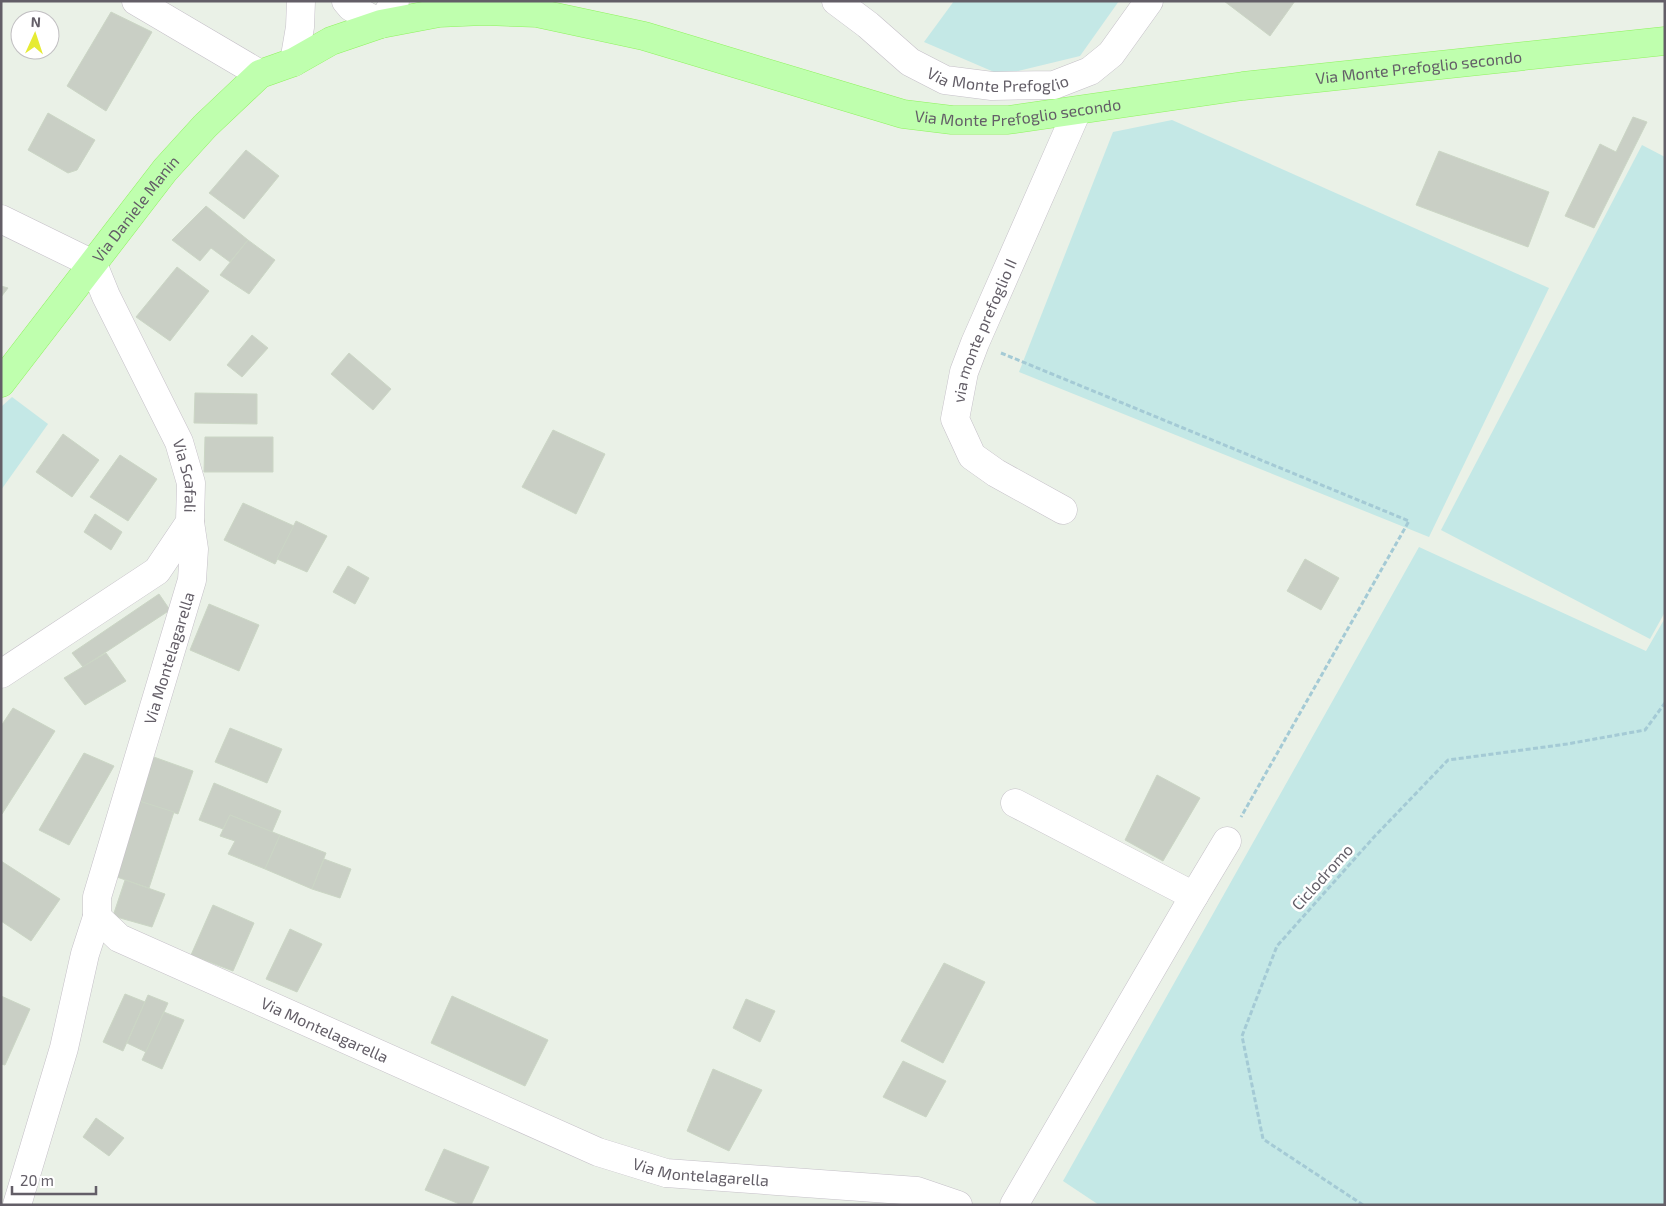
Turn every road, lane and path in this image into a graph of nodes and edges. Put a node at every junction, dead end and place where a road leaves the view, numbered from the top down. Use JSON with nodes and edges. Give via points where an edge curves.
{"nodes":[{"id":1,"x":136,"y":1,"type":"edge"},
{"id":2,"x":301,"y":1,"type":"edge"},
{"id":3,"x":346,"y":1,"type":"edge"},
{"id":4,"x":395,"y":1,"type":"edge"},
{"id":5,"x":836,"y":1,"type":"edge"},
{"id":6,"x":1149,"y":1,"type":"edge"},
{"id":7,"x":527,"y":7,"type":"edge"},
{"id":8,"x":381,"y":24,"type":"junction"},
{"id":9,"x":1665,"y":41,"type":"edge"},
{"id":10,"x":294,"y":62,"type":"junction"},
{"id":11,"x":260,"y":74,"type":"junction"},
{"id":12,"x":1077,"y":111,"type":"junction"},
{"id":13,"x":1,"y":219,"type":"edge"},
{"id":14,"x":93,"y":264,"type":"junction"},
{"id":15,"x":975,"y":343,"type":"junction"},
{"id":16,"x":1,"y":383,"type":"edge"},
{"id":17,"x":1063,"y":510,"type":"dead end"},
{"id":18,"x":190,"y":522,"type":"junction"},
{"id":19,"x":1,"y":674,"type":"edge"},
{"id":20,"x":1665,"y":703,"type":"edge"},
{"id":21,"x":1015,"y":803,"type":"dead end"},
{"id":22,"x":1227,"y":841,"type":"joint"},
{"id":23,"x":1194,"y":896,"type":"junction"},
{"id":24,"x":97,"y":917,"type":"junction"},
{"id":25,"x":17,"y":1205,"type":"edge"},
{"id":26,"x":958,"y":1205,"type":"edge"},
{"id":27,"x":1014,"y":1205,"type":"edge"},
{"id":28,"x":1363,"y":1205,"type":"edge"}],
"edges":[{"from":1,"to":11,"type":"street"},
{"from":2,"to":10,"type":"street"},
{"from":3,"to":8,"type":"street"},
{"from":4,"to":8,"type":"street"},
{"from":5,"to":6,"type":"street","name":"Via Monte Prefoglio","via":[[910,62],[945,80],[992,86],[1054,85],[1090,71],[1110,54]]},
{"from":7,"to":8,"type":"main road","name":"Via Monte Prefoglio secondo","via":[[439,13]]},
{"from":7,"to":12,"type":"main road","name":"Via Monte Prefoglio secondo","via":[[644,36],[903,114],[952,120],[1008,120]]},
{"from":8,"to":10,"type":"main road","name":"Via Daniele Manin","via":[[331,41]]},
{"from":9,"to":12,"type":"main road","name":"Via Monte Prefoglio secondo","via":[[1243,86]]},
{"from":10,"to":11,"type":"main road","name":"Via Daniele Manin"},
{"from":11,"to":14,"type":"main road","name":"Via Daniele Manin","via":[[205,126],[166,170]]},
{"from":12,"to":15,"type":"street","name":"via monte prefoglio II"},
{"from":13,"to":14,"type":"street"},
{"from":14,"to":16,"type":"main road","name":"Via Daniele Manin"},
{"from":14,"to":18,"type":"street","name":"Via Scafali","via":[[179,442],[191,483]]},
{"from":15,"to":17,"type":"street","name":"via monte prefoglio II","via":[[964,372],[955,419],[972,456]]},
{"from":15,"to":22,"type":"path","via":[[1409,521]]},
{"from":18,"to":19,"type":"street","name":"Via Scafali","via":[[157,571]]},
{"from":18,"to":24,"type":"street","name":"Via Montelagarella","via":[[194,549],[192,580],[97,897]]},
{"from":20,"to":28,"type":"path","name":"Ciclodromo","via":[[1645,730],[1448,760],[1276,946],[1242,1036],[1263,1139]]},
{"from":21,"to":23,"type":"street"},
{"from":22,"to":23,"type":"street"},
{"from":23,"to":27,"type":"street"},
{"from":24,"to":25,"type":"street","via":[[85,954],[64,1048]]},
{"from":24,"to":26,"type":"street","name":"Via Montelagarella","via":[[119,938],[598,1152],[666,1173],[917,1191]]}]}
